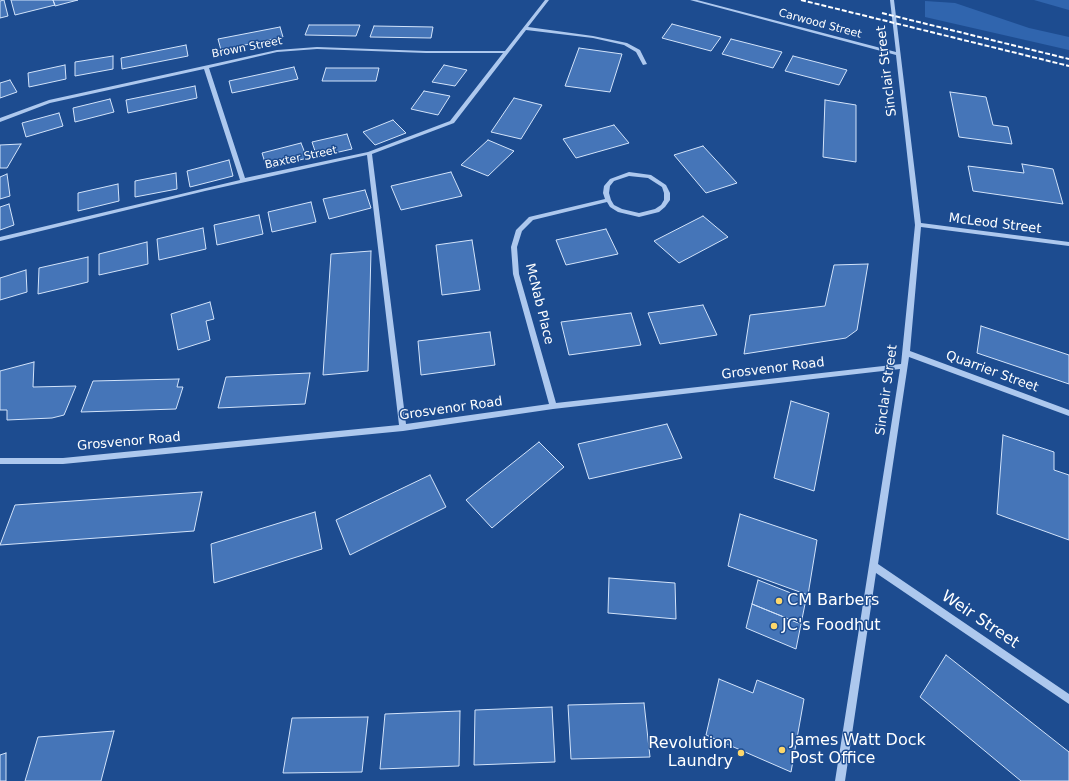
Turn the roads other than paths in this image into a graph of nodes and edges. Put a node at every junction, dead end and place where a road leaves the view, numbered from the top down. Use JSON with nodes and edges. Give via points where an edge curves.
{"nodes":[{"id":1,"x":547,"y":0,"type":"edge"},
{"id":2,"x":692,"y":0,"type":"edge"},
{"id":3,"x":892,"y":0,"type":"edge"},
{"id":4,"x":525,"y":28,"type":"junction"},
{"id":5,"x":506,"y":52,"type":"junction"},
{"id":6,"x":898,"y":54,"type":"junction"},
{"id":7,"x":645,"y":64,"type":"dead end"},
{"id":8,"x":206,"y":67,"type":"junction"},
{"id":9,"x":0,"y":120,"type":"edge"},
{"id":10,"x":369,"y":153,"type":"junction"},
{"id":11,"x":244,"y":181,"type":"junction"},
{"id":12,"x":608,"y":200,"type":"junction"},
{"id":13,"x":918,"y":225,"type":"junction"},
{"id":14,"x":0,"y":238,"type":"edge"},
{"id":15,"x":1069,"y":244,"type":"edge"},
{"id":16,"x":906,"y":353,"type":"junction"},
{"id":17,"x":904,"y":366,"type":"junction"},
{"id":18,"x":553,"y":406,"type":"junction"},
{"id":19,"x":1069,"y":413,"type":"edge"},
{"id":20,"x":403,"y":428,"type":"junction"},
{"id":21,"x":0,"y":461,"type":"edge"},
{"id":22,"x":873,"y":566,"type":"junction"},
{"id":23,"x":1069,"y":698,"type":"edge"},
{"id":24,"x":840,"y":781,"type":"edge"}],
"edges":[{"from":1,"to":4,"type":"street","name":"Baxter Street"},
{"from":2,"to":6,"type":"street","name":"Carwood Street"},
{"from":3,"to":6,"type":"street","name":"Sinclair Street"},
{"from":4,"to":5,"type":"street","name":"Baxter Street"},
{"from":4,"to":7,"type":"street","via":[[625,44],[638,51]]},
{"from":5,"to":8,"type":"street","name":"Brown Street","via":[[317,48],[277,51]]},
{"from":5,"to":10,"type":"street","name":"Baxter Street","via":[[452,122]]},
{"from":6,"to":13,"type":"street","name":"Sinclair Street"},
{"from":8,"to":9,"type":"street","name":"Brown Street","via":[[49,102]]},
{"from":8,"to":11,"type":"street"},
{"from":10,"to":11,"type":"street","name":"Baxter Street"},
{"from":10,"to":20,"type":"street"},
{"from":11,"to":14,"type":"street","name":"Baxter Street"},
{"from":12,"to":12,"type":"street","via":[[620,211],[639,215],[657,211],[667,200],[667,193],[664,186],[649,176],[629,174],[612,180],[607,186]]},
{"from":12,"to":18,"type":"street","name":"McNab Place","via":[[532,218],[519,230],[514,247],[516,274]]},
{"from":13,"to":15,"type":"street","name":"McLeod Street"},
{"from":13,"to":16,"type":"street","name":"Sinclair Street"},
{"from":16,"to":17,"type":"street","name":"Sinclair Street"},
{"from":16,"to":19,"type":"street","name":"Quarrier Street"},
{"from":17,"to":18,"type":"street","name":"Grosvenor Road"},
{"from":17,"to":22,"type":"street","name":"Sinclair Street"},
{"from":18,"to":20,"type":"street","name":"Grosvenor Road"},
{"from":20,"to":21,"type":"street","name":"Grosvenor Road","via":[[63,461]]},
{"from":22,"to":23,"type":"street","name":"Weir Street"},
{"from":22,"to":24,"type":"street","name":"Sinclair Street"}]}
